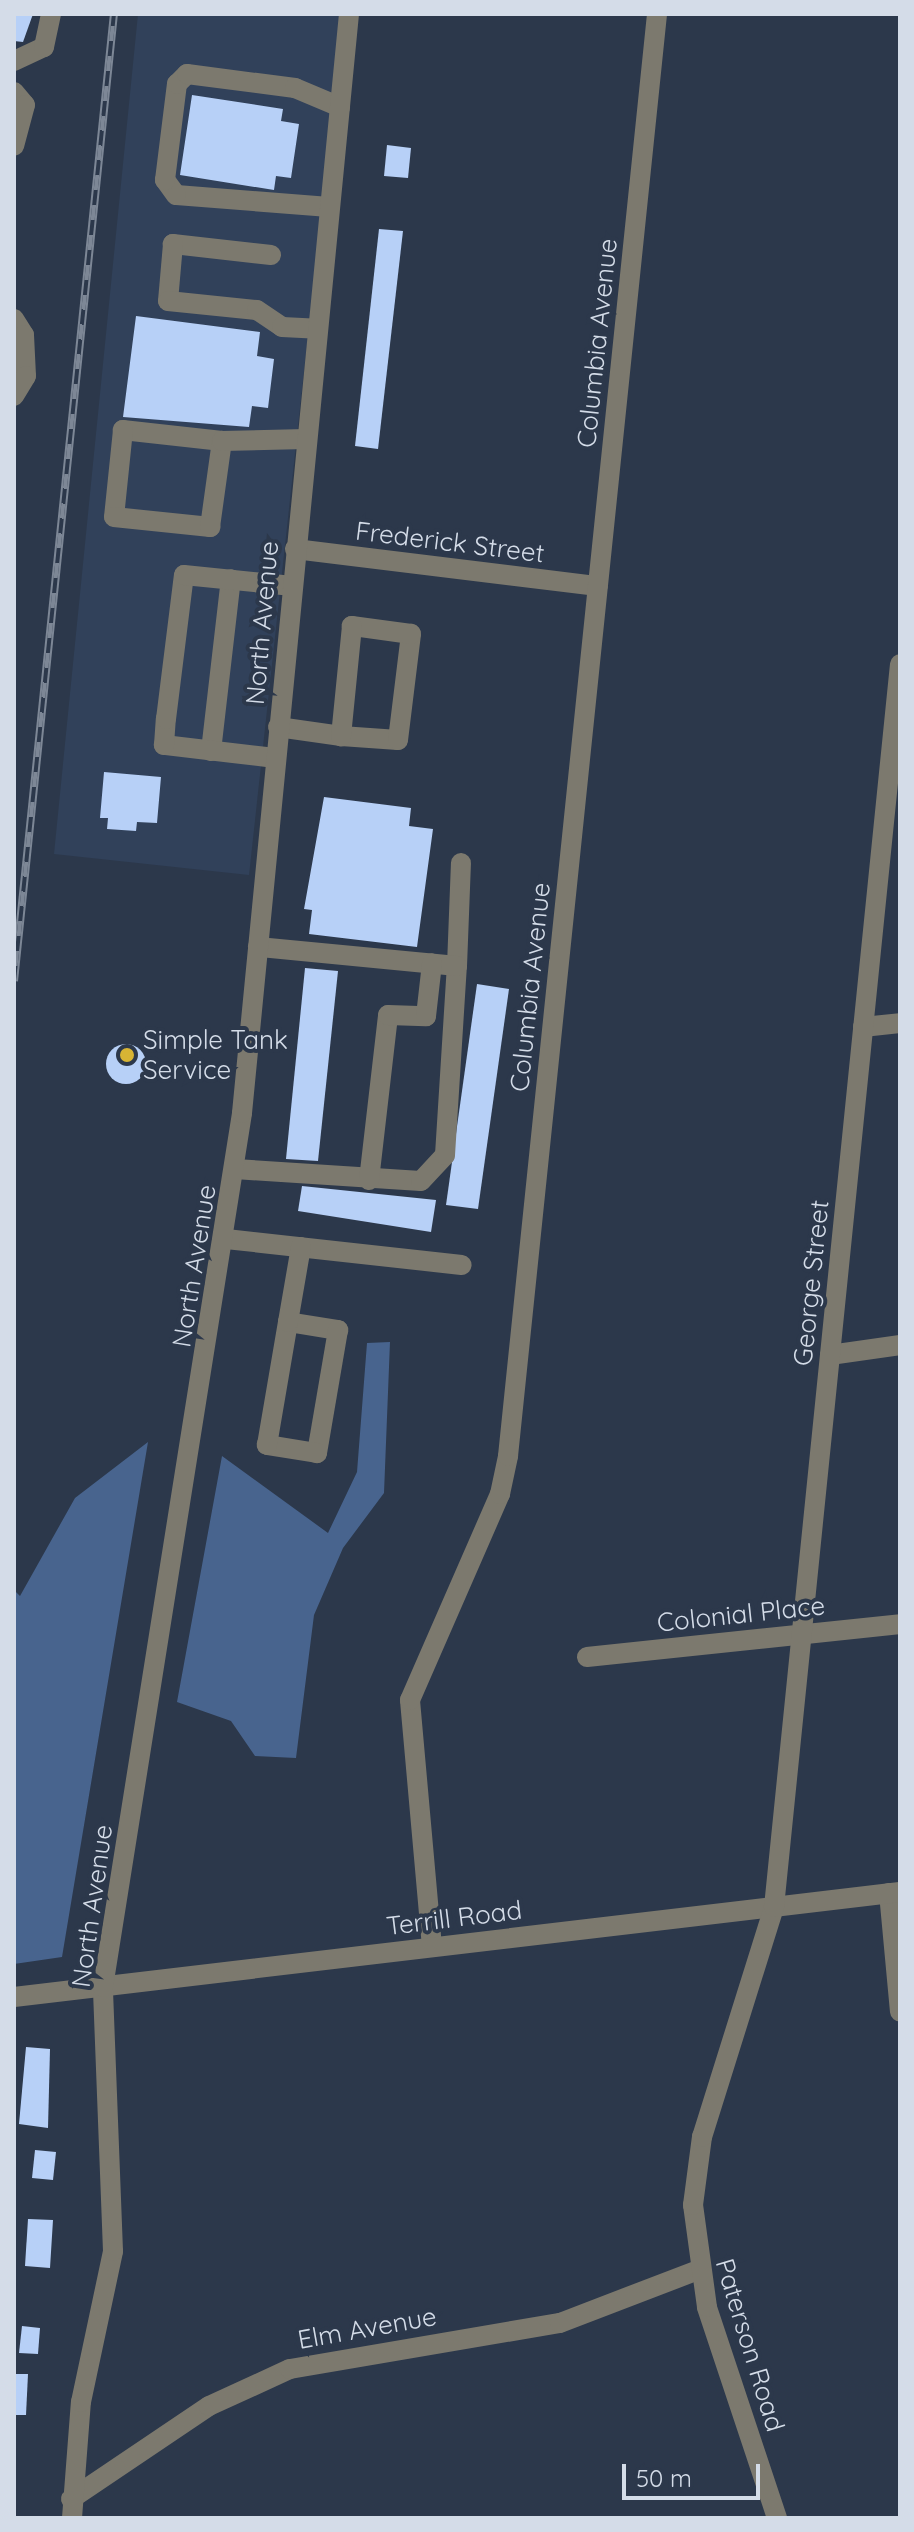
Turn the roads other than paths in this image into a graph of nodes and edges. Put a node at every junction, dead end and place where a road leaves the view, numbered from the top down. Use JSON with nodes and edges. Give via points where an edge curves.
{"nodes":[{"id":1,"x":51,"y":14,"type":"edge"},
{"id":2,"x":349,"y":14,"type":"edge"},
{"id":3,"x":657,"y":14,"type":"edge"},
{"id":4,"x":14,"y":61,"type":"edge"},
{"id":5,"x":14,"y":92,"type":"edge"},
{"id":6,"x":340,"y":107,"type":"junction"},
{"id":7,"x":14,"y":146,"type":"edge"},
{"id":8,"x":329,"y":207,"type":"junction"},
{"id":9,"x":271,"y":255,"type":"dead end"},
{"id":10,"x":14,"y":319,"type":"edge"},
{"id":11,"x":317,"y":329,"type":"junction"},
{"id":12,"x":14,"y":396,"type":"edge"},
{"id":13,"x":306,"y":439,"type":"junction"},
{"id":14,"x":222,"y":441,"type":"junction"},
{"id":15,"x":295,"y":549,"type":"junction"},
{"id":16,"x":231,"y":579,"type":"junction"},
{"id":17,"x":292,"y":586,"type":"junction"},
{"id":18,"x":598,"y":586,"type":"junction"},
{"id":19,"x":900,"y":664,"type":"edge"},
{"id":20,"x":278,"y":727,"type":"junction"},
{"id":21,"x":341,"y":736,"type":"junction"},
{"id":22,"x":896,"y":749,"type":"edge"},
{"id":23,"x":211,"y":751,"type":"junction"},
{"id":24,"x":275,"y":758,"type":"junction"},
{"id":25,"x":461,"y":863,"type":"dead end"},
{"id":26,"x":258,"y":947,"type":"junction"},
{"id":27,"x":432,"y":963,"type":"junction"},
{"id":28,"x":457,"y":966,"type":"junction"},
{"id":29,"x":900,"y":1023,"type":"edge"},
{"id":30,"x":863,"y":1027,"type":"junction"},
{"id":31,"x":235,"y":1169,"type":"junction"},
{"id":32,"x":369,"y":1180,"type":"junction"},
{"id":33,"x":226,"y":1239,"type":"junction"},
{"id":34,"x":301,"y":1247,"type":"junction"},
{"id":35,"x":462,"y":1265,"type":"dead end"},
{"id":36,"x":288,"y":1322,"type":"junction"},
{"id":37,"x":900,"y":1345,"type":"edge"},
{"id":38,"x":830,"y":1355,"type":"junction"},
{"id":39,"x":900,"y":1624,"type":"edge"},
{"id":40,"x":802,"y":1633,"type":"junction"},
{"id":41,"x":587,"y":1657,"type":"dead end"},
{"id":42,"x":895,"y":1893,"type":"edge"},
{"id":43,"x":774,"y":1907,"type":"junction"},
{"id":44,"x":432,"y":1947,"type":"junction"},
{"id":45,"x":103,"y":1987,"type":"junction"},
{"id":46,"x":14,"y":1997,"type":"edge"},
{"id":47,"x":900,"y":2011,"type":"edge"},
{"id":48,"x":698,"y":2270,"type":"junction"},
{"id":49,"x":71,"y":2508,"type":"edge"},
{"id":50,"x":777,"y":2518,"type":"edge"}],
"edges":[{"from":1,"to":4,"type":"street","via":[[44,47]]},
{"from":2,"to":6,"type":"street","name":"North Avenue"},
{"from":3,"to":18,"type":"street","name":"Columbia Avenue"},
{"from":5,"to":7,"type":"street","via":[[25,105]]},
{"from":6,"to":8,"type":"street","name":"North Avenue"},
{"from":6,"to":8,"type":"street","via":[[295,88],[187,74],[177,84],[165,180],[176,195]]},
{"from":8,"to":11,"type":"street","name":"North Avenue"},
{"from":9,"to":11,"type":"street","via":[[173,244],[168,301],[257,310],[282,327]]},
{"from":10,"to":12,"type":"street","via":[[24,335],[26,376]]},
{"from":11,"to":13,"type":"street","name":"North Avenue"},
{"from":13,"to":14,"type":"street"},
{"from":13,"to":15,"type":"street","name":"North Avenue"},
{"from":14,"to":14,"type":"street","via":[[210,527],[114,517],[123,430]]},
{"from":15,"to":17,"type":"street","name":"North Avenue"},
{"from":15,"to":18,"type":"street","name":"Frederick Street"},
{"from":16,"to":17,"type":"street"},
{"from":16,"to":23,"type":"street"},
{"from":16,"to":23,"type":"street","via":[[184,575],[166,719],[164,745]]},
{"from":17,"to":20,"type":"street","name":"North Avenue"},
{"from":18,"to":44,"type":"street","name":"Columbia Avenue","via":[[508,1456],[500,1494],[410,1700]]},
{"from":19,"to":22,"type":"street","name":"George Street"},
{"from":20,"to":21,"type":"street"},
{"from":20,"to":24,"type":"street","name":"North Avenue"},
{"from":21,"to":21,"type":"street","via":[[398,740],[411,634],[352,626]]},
{"from":22,"to":30,"type":"street","name":"George Street"},
{"from":23,"to":24,"type":"street"},
{"from":24,"to":26,"type":"street","name":"North Avenue"},
{"from":25,"to":28,"type":"street"},
{"from":26,"to":27,"type":"street"},
{"from":26,"to":31,"type":"street","name":"North Avenue"},
{"from":27,"to":28,"type":"street"},
{"from":27,"to":32,"type":"street","via":[[426,1016],[388,1015]]},
{"from":28,"to":32,"type":"street","via":[[445,1155],[421,1181]]},
{"from":29,"to":30,"type":"street"},
{"from":30,"to":38,"type":"street","name":"George Street"},
{"from":31,"to":32,"type":"street"},
{"from":31,"to":33,"type":"street","name":"North Avenue"},
{"from":33,"to":34,"type":"street"},
{"from":33,"to":45,"type":"street","name":"North Avenue"},
{"from":34,"to":35,"type":"street"},
{"from":34,"to":36,"type":"street"},
{"from":36,"to":36,"type":"street","via":[[267,1445],[317,1453],[338,1330]]},
{"from":37,"to":38,"type":"street"},
{"from":38,"to":40,"type":"street","name":"George Street"},
{"from":39,"to":40,"type":"street","name":"Colonial Place"},
{"from":40,"to":41,"type":"street","name":"Colonial Place"},
{"from":40,"to":43,"type":"street","name":"George Street"},
{"from":42,"to":43,"type":"street","name":"Terrill Road"},
{"from":42,"to":47,"type":"street"},
{"from":43,"to":44,"type":"street","name":"Terrill Road"},
{"from":43,"to":48,"type":"street","name":"Paterson Road","via":[[702,2137],[693,2205]]},
{"from":44,"to":45,"type":"street","name":"Terrill Road"},
{"from":45,"to":46,"type":"street","name":"Terrill Road"},
{"from":45,"to":49,"type":"street","name":"North Avenue","via":[[113,2251],[81,2402]]},
{"from":48,"to":49,"type":"street","name":"Elm Avenue","via":[[532,2329],[290,2369],[209,2406]]},
{"from":48,"to":50,"type":"street","name":"Paterson Road"}]}
